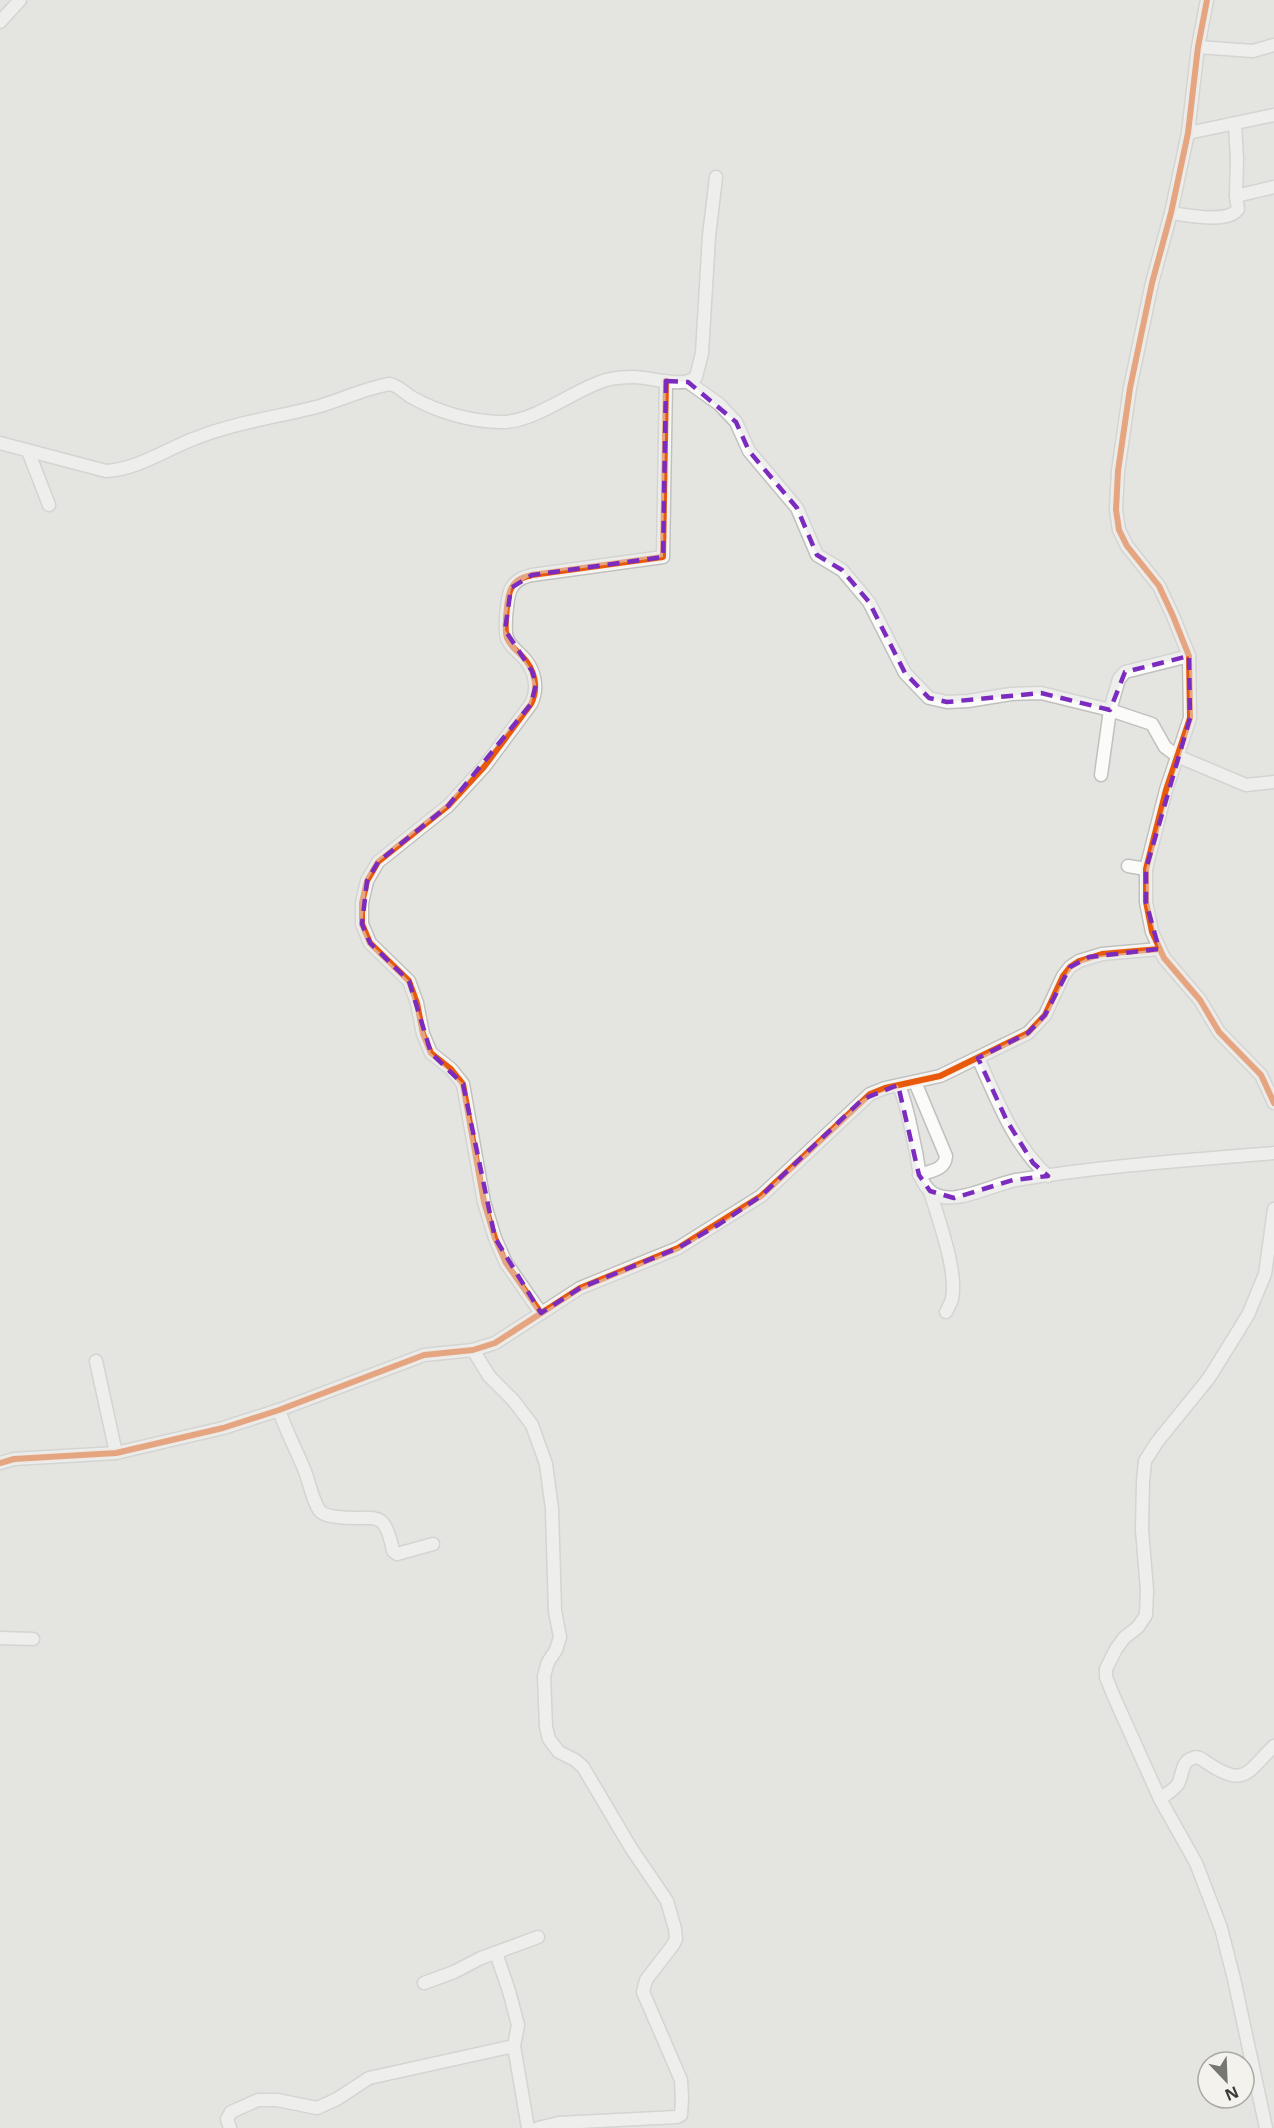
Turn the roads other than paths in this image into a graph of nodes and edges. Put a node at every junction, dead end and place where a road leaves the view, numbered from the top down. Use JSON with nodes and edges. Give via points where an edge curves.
{"nodes":[{"id":1,"x":20,"y":0,"type":"edge"},
{"id":2,"x":1207,"y":0,"type":"edge"},
{"id":3,"x":0,"y":22,"type":"edge"},
{"id":4,"x":1274,"y":45,"type":"edge"},
{"id":5,"x":1198,"y":47,"type":"junction"},
{"id":6,"x":1274,"y":115,"type":"edge"},
{"id":7,"x":1235,"y":124,"type":"junction"},
{"id":8,"x":1188,"y":133,"type":"junction"},
{"id":9,"x":716,"y":177,"type":"dead end"},
{"id":10,"x":1274,"y":187,"type":"edge"},
{"id":11,"x":1236,"y":196,"type":"junction"},
{"id":12,"x":1171,"y":213,"type":"junction"},
{"id":13,"x":666,"y":381,"type":"junction"},
{"id":14,"x":688,"y":382,"type":"junction"},
{"id":15,"x":0,"y":443,"type":"edge"},
{"id":16,"x":28,"y":451,"type":"junction"},
{"id":17,"x":49,"y":505,"type":"dead end"},
{"id":18,"x":1189,"y":656,"type":"junction"},
{"id":19,"x":1110,"y":710,"type":"junction"},
{"id":20,"x":1178,"y":756,"type":"junction"},
{"id":21,"x":1101,"y":775,"type":"dead end"},
{"id":22,"x":1274,"y":782,"type":"edge"},
{"id":23,"x":1128,"y":866,"type":"dead end"},
{"id":24,"x":1146,"y":869,"type":"junction"},
{"id":25,"x":1158,"y":949,"type":"junction"},
{"id":26,"x":978,"y":1058,"type":"junction"},
{"id":27,"x":915,"y":1082,"type":"junction"},
{"id":28,"x":1271,"y":1084,"type":"edge"},
{"id":29,"x":899,"y":1086,"type":"junction"},
{"id":30,"x":1274,"y":1102,"type":"edge"},
{"id":31,"x":1274,"y":1153,"type":"edge"},
{"id":32,"x":919,"y":1175,"type":"junction"},
{"id":33,"x":1048,"y":1176,"type":"junction"},
{"id":34,"x":930,"y":1191,"type":"junction"},
{"id":35,"x":1274,"y":1209,"type":"edge"},
{"id":36,"x":946,"y":1312,"type":"dead end"},
{"id":37,"x":541,"y":1313,"type":"junction"},
{"id":38,"x":473,"y":1350,"type":"junction"},
{"id":39,"x":96,"y":1361,"type":"dead end"},
{"id":40,"x":279,"y":1410,"type":"junction"},
{"id":41,"x":116,"y":1454,"type":"junction"},
{"id":42,"x":0,"y":1463,"type":"edge"},
{"id":43,"x":433,"y":1544,"type":"dead end"},
{"id":44,"x":0,"y":1638,"type":"edge"},
{"id":45,"x":33,"y":1639,"type":"dead end"},
{"id":46,"x":1274,"y":1746,"type":"edge"},
{"id":47,"x":1160,"y":1798,"type":"junction"},
{"id":48,"x":538,"y":1937,"type":"dead end"},
{"id":49,"x":496,"y":1953,"type":"junction"},
{"id":50,"x":424,"y":1983,"type":"dead end"},
{"id":51,"x":514,"y":2046,"type":"junction"},
{"id":52,"x":230,"y":2128,"type":"edge"},
{"id":53,"x":528,"y":2128,"type":"edge"},
{"id":54,"x":538,"y":2128,"type":"edge"},
{"id":55,"x":1266,"y":2128,"type":"edge"}],
"edges":[{"from":1,"to":3,"type":"street"},
{"from":2,"to":5,"type":"street"},
{"from":4,"to":5,"type":"street","via":[[1253,51]]},
{"from":5,"to":8,"type":"street"},
{"from":6,"to":7,"type":"street"},
{"from":7,"to":8,"type":"street"},
{"from":7,"to":11,"type":"street"},
{"from":8,"to":12,"type":"street"},
{"from":9,"to":14,"type":"street","via":[[702,353],[696,378]]},
{"from":10,"to":11,"type":"street"},
{"from":11,"to":12,"type":"street","via":[[1238,209],[1225,217]]},
{"from":12,"to":18,"type":"street","via":[[1130,388],[1116,510],[1119,530],[1159,585]]},
{"from":13,"to":14,"type":"street"},
{"from":13,"to":16,"type":"street","via":[[633,377],[608,380],[517,420],[501,422],[437,409],[390,384],[320,406],[230,426],[117,470],[106,471]]},
{"from":13,"to":37,"type":"street","via":[[663,557],[532,575],[511,588],[507,640],[532,671],[535,696],[483,767],[448,806],[378,862],[367,881],[362,903],[362,924],[370,943],[409,981],[430,1053],[451,1068],[463,1084],[484,1202],[495,1238],[506,1263]]},
{"from":14,"to":19,"type":"street","via":[[736,422],[749,451],[797,508],[817,555],[842,570],[869,602],[904,673],[929,698],[947,702],[1041,693]]},
{"from":15,"to":16,"type":"street"},
{"from":16,"to":17,"type":"street"},
{"from":18,"to":19,"type":"street","via":[[1125,672],[1119,679]]},
{"from":18,"to":20,"type":"street","via":[[1190,718]]},
{"from":19,"to":20,"type":"street","via":[[1152,724],[1165,747]]},
{"from":19,"to":21,"type":"street"},
{"from":20,"to":22,"type":"street","via":[[1246,785]]},
{"from":20,"to":24,"type":"street"},
{"from":23,"to":24,"type":"street"},
{"from":24,"to":25,"type":"street","via":[[1146,902]]},
{"from":25,"to":26,"type":"street","via":[[1089,957],[1070,967],[1050,1007],[1028,1033]]},
{"from":25,"to":28,"type":"street","via":[[1200,1000],[1219,1032]]},
{"from":26,"to":27,"type":"street","via":[[940,1076]]},
{"from":26,"to":33,"type":"street","via":[[1007,1121],[1033,1163]]},
{"from":27,"to":29,"type":"street"},
{"from":27,"to":32,"type":"street","via":[[946,1156],[941,1168]]},
{"from":28,"to":30,"type":"street"},
{"from":29,"to":32,"type":"street","via":[[905,1099]]},
{"from":29,"to":37,"type":"street","via":[[878,1090],[863,1099],[761,1197],[718,1225],[670,1252],[580,1288]]},
{"from":31,"to":33,"type":"street"},
{"from":32,"to":34,"type":"street"},
{"from":33,"to":34,"type":"street","via":[[1013,1180],[954,1198]]},
{"from":34,"to":36,"type":"street","via":[[953,1282],[952,1300]]},
{"from":35,"to":47,"type":"street","via":[[1265,1274],[1248,1315],[1209,1377],[1145,1461],[1142,1530],[1148,1590],[1146,1615],[1116,1649],[1106,1677]]},
{"from":37,"to":38,"type":"street","via":[[495,1343]]},
{"from":38,"to":40,"type":"street","via":[[424,1355]]},
{"from":38,"to":54,"type":"street","via":[[489,1376],[532,1425],[546,1464],[560,1637],[544,1676],[549,1739],[559,1752],[584,1767],[667,1901],[676,1939],[646,1980],[644,1992],[681,2080],[681,2115],[559,2123]]},
{"from":39,"to":41,"type":"street"},
{"from":40,"to":41,"type":"street"},
{"from":40,"to":43,"type":"street","via":[[318,1509],[325,1515],[377,1518],[389,1530],[397,1554]]},
{"from":41,"to":42,"type":"street"},
{"from":44,"to":45,"type":"street"},
{"from":46,"to":47,"type":"street","via":[[1257,1766],[1235,1776],[1193,1758],[1187,1761],[1177,1785]]},
{"from":47,"to":55,"type":"street","via":[[1196,1863],[1221,1928]]},
{"from":48,"to":49,"type":"street"},
{"from":49,"to":50,"type":"street"},
{"from":49,"to":51,"type":"street","via":[[518,2025]]},
{"from":51,"to":52,"type":"street","via":[[369,2078],[317,2108],[258,2100],[231,2112],[227,2119]]},
{"from":51,"to":53,"type":"street"}]}
